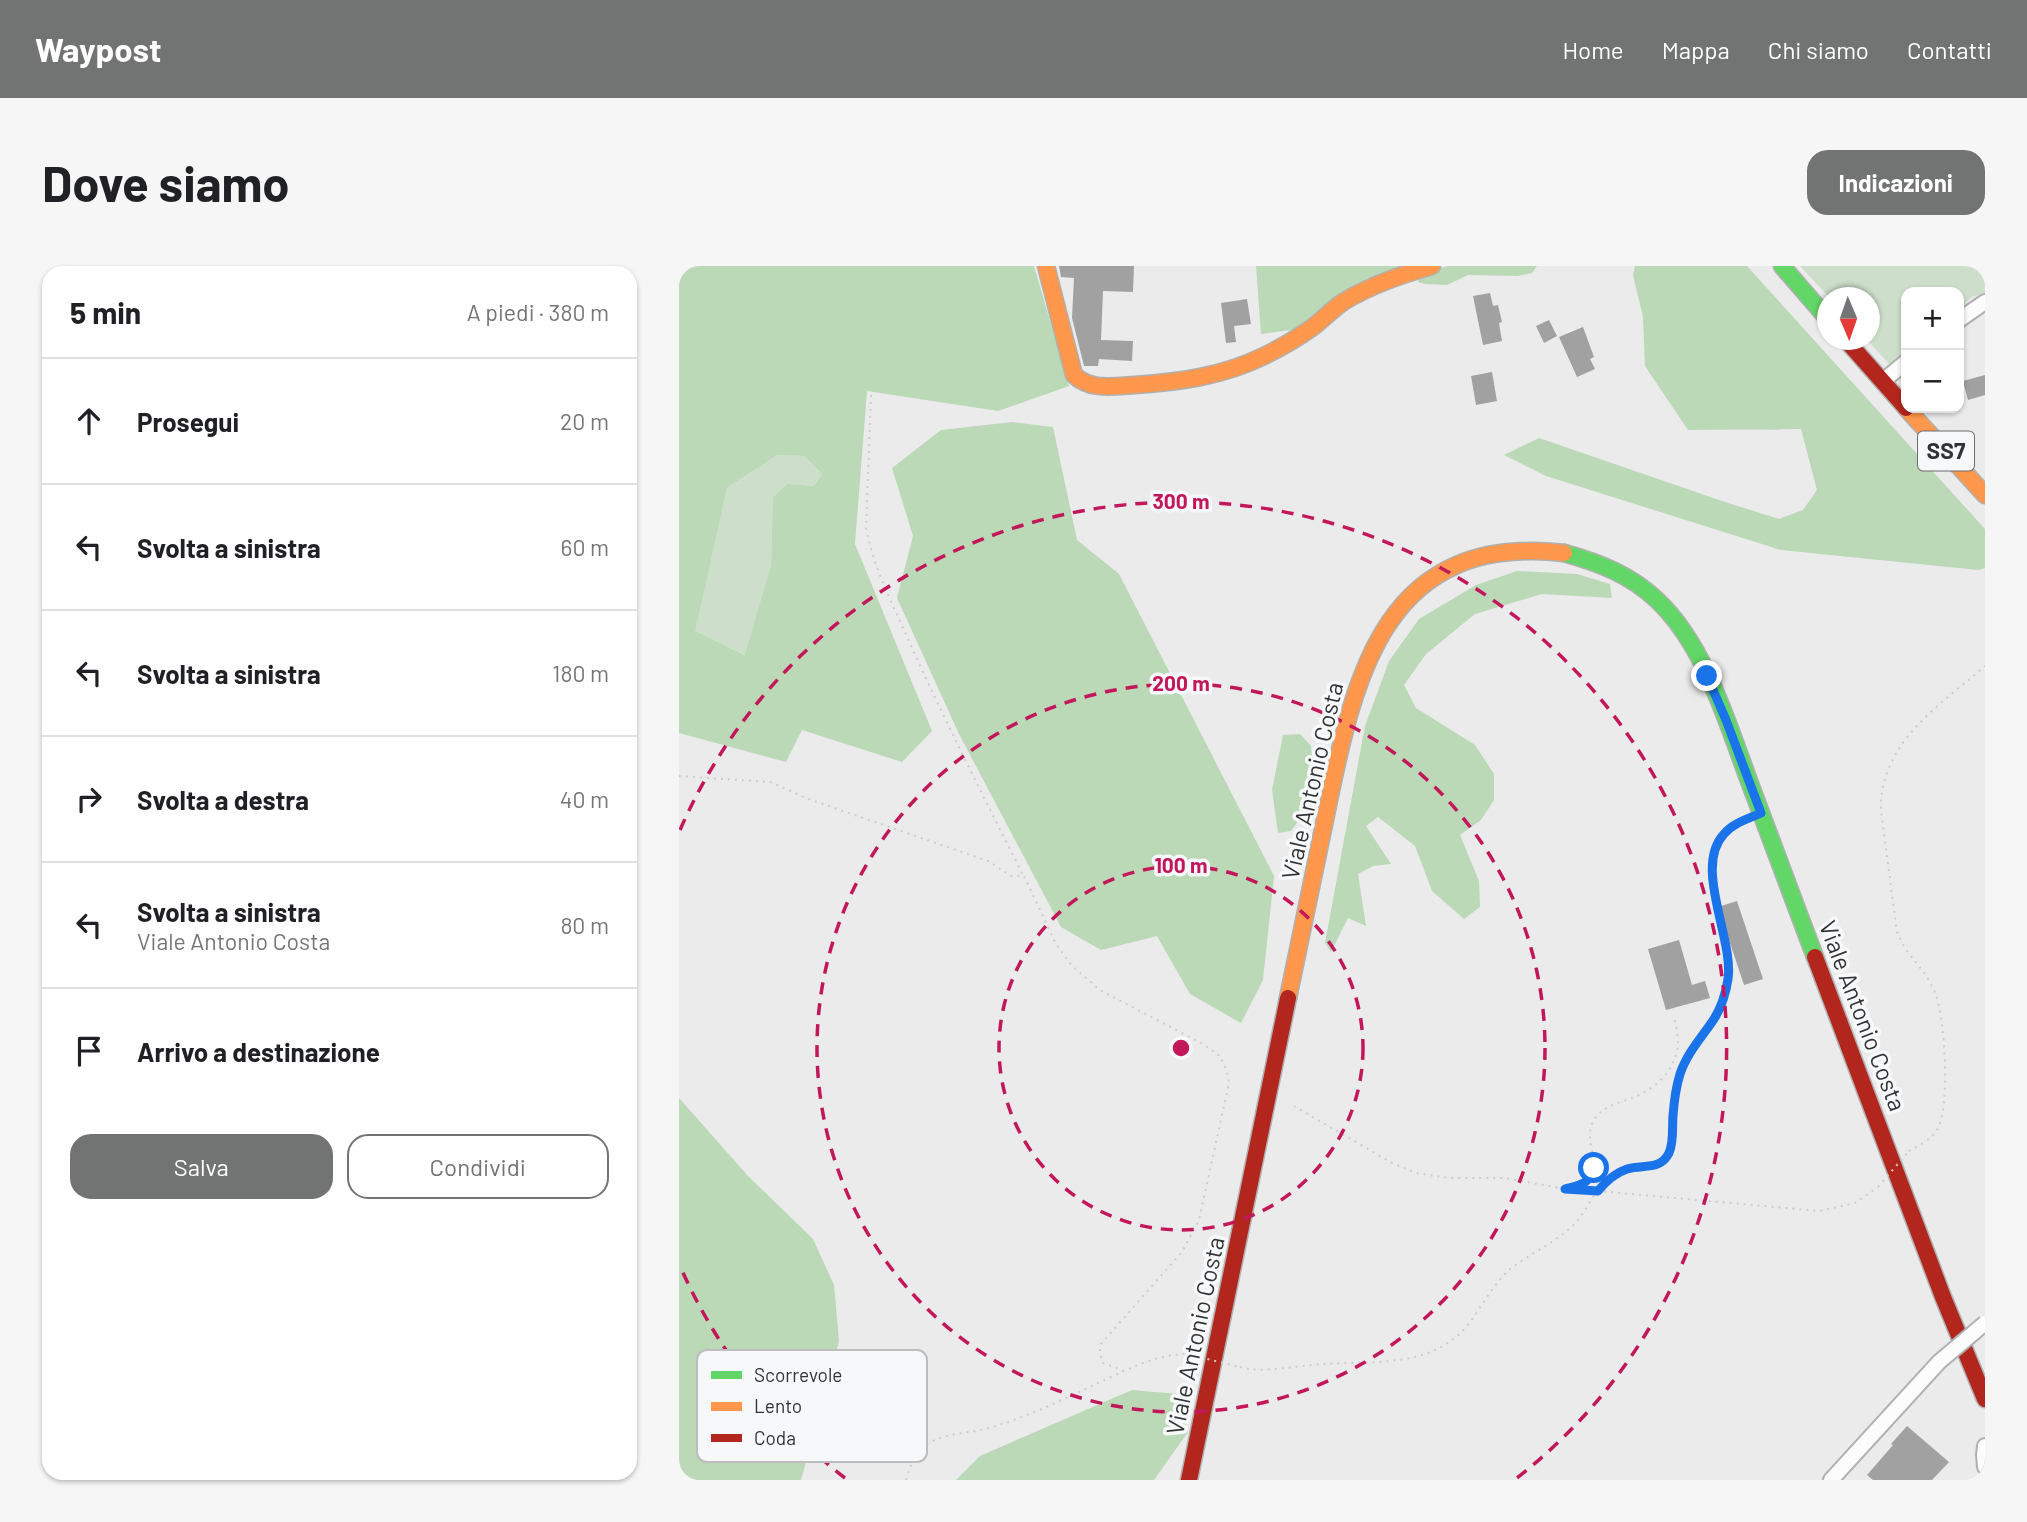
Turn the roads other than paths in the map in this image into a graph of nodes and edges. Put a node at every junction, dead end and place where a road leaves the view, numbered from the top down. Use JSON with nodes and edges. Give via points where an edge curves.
{"nodes":[{"id":1,"x":1047,"y":266,"type":"edge"},
{"id":2,"x":1432,"y":266,"type":"edge"},
{"id":3,"x":1782,"y":266,"type":"edge"},
{"id":4,"x":1985,"y":302,"type":"edge"},
{"id":5,"x":1817,"y":306,"type":"edge"},
{"id":6,"x":1964,"y":317,"type":"edge"},
{"id":7,"x":1855,"y":350,"type":"edge"},
{"id":8,"x":1901,"y":366,"type":"edge"},
{"id":9,"x":1883,"y":382,"type":"junction"},
{"id":10,"x":1901,"y":402,"type":"edge"},
{"id":11,"x":1911,"y":413,"type":"edge"},
{"id":12,"x":1985,"y":495,"type":"edge"},
{"id":13,"x":1985,"y":1322,"type":"edge"},
{"id":14,"x":1984,"y":1396,"type":"edge"},
{"id":15,"x":1985,"y":1446,"type":"edge"},
{"id":16,"x":1985,"y":1467,"type":"edge"},
{"id":17,"x":1189,"y":1480,"type":"edge"},
{"id":18,"x":1831,"y":1480,"type":"edge"}],
"edges":[{"from":1,"to":2,"type":"main road","via":[[1074,375],[1083,383],[1101,386],[1185,379],[1234,369],[1298,336],[1356,295]]},
{"from":3,"to":5,"type":"main road"},
{"from":4,"to":6,"type":"street"},
{"from":7,"to":9,"type":"main road","number":"SS7"},
{"from":8,"to":9,"type":"street"},
{"from":9,"to":10,"type":"main road","number":"SS7"},
{"from":11,"to":12,"type":"main road","number":"SS7"},
{"from":13,"to":18,"type":"street","bridge":true,"via":[[1939,1362]]},
{"from":14,"to":17,"type":"main road","name":"Viale Antonio Costa","via":[[1717,698],[1689,643],[1660,603],[1619,571],[1596,560],[1532,551],[1495,554],[1466,561],[1425,583],[1400,607],[1367,660],[1341,741]]},
{"from":15,"to":16,"type":"street"}]}
